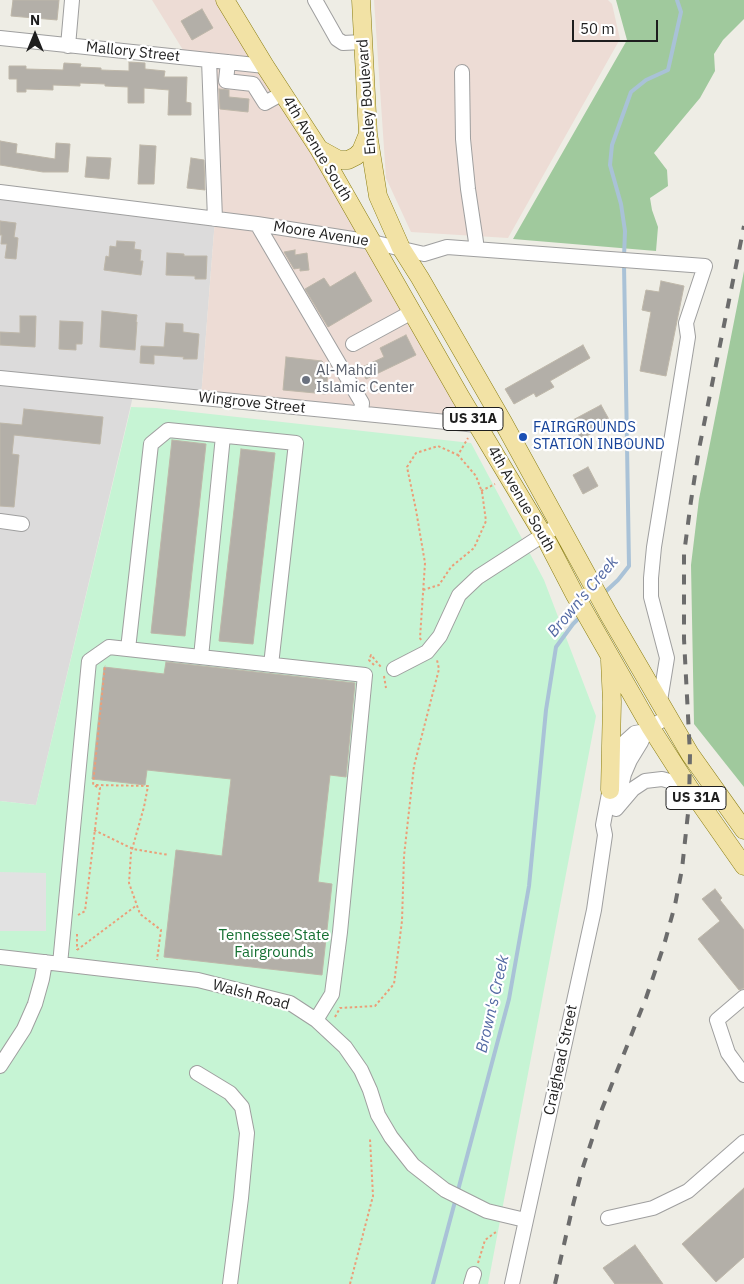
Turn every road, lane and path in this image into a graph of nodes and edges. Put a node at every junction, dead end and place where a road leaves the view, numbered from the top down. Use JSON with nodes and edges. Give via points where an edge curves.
{"nodes":[{"id":1,"x":72,"y":0,"type":"edge"},
{"id":2,"x":225,"y":0,"type":"edge"},
{"id":3,"x":315,"y":0,"type":"edge"},
{"id":4,"x":361,"y":0,"type":"edge"},
{"id":5,"x":0,"y":38,"type":"edge"},
{"id":6,"x":363,"y":42,"type":"junction"},
{"id":7,"x":68,"y":46,"type":"junction"},
{"id":8,"x":209,"y":60,"type":"junction"},
{"id":9,"x":228,"y":62,"type":"junction"},
{"id":10,"x":265,"y":66,"type":"junction"},
{"id":11,"x":462,"y":72,"type":"dead end"},
{"id":12,"x":283,"y":93,"type":"junction"},
{"id":13,"x":368,"y":134,"type":"junction"},
{"id":14,"x":319,"y":149,"type":"junction"},
{"id":15,"x":0,"y":192,"type":"edge"},
{"id":16,"x":215,"y":219,"type":"junction"},
{"id":17,"x":256,"y":224,"type":"junction"},
{"id":18,"x":372,"y":242,"type":"junction"},
{"id":19,"x":401,"y":248,"type":"junction"},
{"id":20,"x":474,"y":250,"type":"junction"},
{"id":21,"x":412,"y":312,"type":"junction"},
{"id":22,"x":353,"y":344,"type":"dead end"},
{"id":23,"x":0,"y":378,"type":"edge"},
{"id":24,"x":361,"y":413,"type":"junction"},
{"id":25,"x":503,"y":422,"type":"junction"},
{"id":26,"x":473,"y":430,"type":"junction"},
{"id":27,"x":224,"y":436,"type":"junction"},
{"id":28,"x":458,"y":455,"type":"junction"},
{"id":29,"x":498,"y":482,"type":"dead end"},
{"id":30,"x":481,"y":491,"type":"junction"},
{"id":31,"x":0,"y":521,"type":"edge"},
{"id":32,"x":22,"y":524,"type":"dead end"},
{"id":33,"x":560,"y":524,"type":"junction"},
{"id":34,"x":543,"y":535,"type":"junction"},
{"id":35,"x":423,"y":590,"type":"junction"},
{"id":36,"x":424,"y":644,"type":"dead end"},
{"id":37,"x":128,"y":649,"type":"junction"},
{"id":38,"x":610,"y":656,"type":"junction"},
{"id":39,"x":201,"y":657,"type":"junction"},
{"id":40,"x":106,"y":658,"type":"dead end"},
{"id":41,"x":437,"y":660,"type":"dead end"},
{"id":42,"x":271,"y":665,"type":"junction"},
{"id":43,"x":375,"y":666,"type":"dead end"},
{"id":44,"x":387,"y":671,"type":"junction"},
{"id":45,"x":386,"y":688,"type":"dead end"},
{"id":46,"x":664,"y":709,"type":"junction"},
{"id":47,"x":648,"y":730,"type":"junction"},
{"id":48,"x":93,"y":785,"type":"junction"},
{"id":49,"x":690,"y":789,"type":"junction"},
{"id":50,"x":610,"y":790,"type":"junction"},
{"id":51,"x":615,"y":810,"type":"junction"},
{"id":52,"x":94,"y":830,"type":"junction"},
{"id":53,"x":744,"y":830,"type":"edge"},
{"id":54,"x":605,"y":835,"type":"junction"},
{"id":55,"x":132,"y":849,"type":"junction"},
{"id":56,"x":169,"y":855,"type":"dead end"},
{"id":57,"x":744,"y":866,"type":"edge"},
{"id":58,"x":137,"y":905,"type":"junction"},
{"id":59,"x":76,"y":916,"type":"dead end"},
{"id":60,"x":76,"y":933,"type":"dead end"},
{"id":61,"x":0,"y":957,"type":"edge"},
{"id":62,"x":157,"y":960,"type":"dead end"},
{"id":63,"x":45,"y":962,"type":"junction"},
{"id":64,"x":60,"y":964,"type":"junction"},
{"id":65,"x":744,"y":997,"type":"edge"},
{"id":66,"x":334,"y":1017,"type":"dead end"},
{"id":67,"x":316,"y":1020,"type":"junction"},
{"id":68,"x":0,"y":1066,"type":"edge"},
{"id":69,"x":197,"y":1073,"type":"dead end"},
{"id":70,"x":744,"y":1075,"type":"edge"},
{"id":71,"x":370,"y":1139,"type":"dead end"},
{"id":72,"x":744,"y":1142,"type":"edge"},
{"id":73,"x":608,"y":1218,"type":"dead end"},
{"id":74,"x":525,"y":1220,"type":"junction"},
{"id":75,"x":496,"y":1232,"type":"dead end"},
{"id":76,"x":473,"y":1279,"type":"edge"},
{"id":77,"x":230,"y":1284,"type":"edge"},
{"id":78,"x":350,"y":1284,"type":"edge"},
{"id":79,"x":512,"y":1284,"type":"edge"}],
"edges":[{"from":1,"to":7,"type":"street"},
{"from":2,"to":10,"type":"main road","name":"4th Avenue South","number":"US 31A"},
{"from":3,"to":6,"type":"street","via":[[338,39],[343,43]]},
{"from":4,"to":6,"type":"main road","name":"Ensley Boulevard","number":"US 31A"},
{"from":5,"to":7,"type":"street","name":"Mallory Street"},
{"from":6,"to":13,"type":"main road","name":"Ensley Boulevard","number":"US 31A"},
{"from":7,"to":8,"type":"street","name":"Mallory Street"},
{"from":8,"to":9,"type":"street","name":"Mallory Street"},
{"from":8,"to":16,"type":"street"},
{"from":9,"to":10,"type":"street","name":"Mallory Street"},
{"from":9,"to":12,"type":"street","via":[[226,81],[253,84],[265,103]]},
{"from":10,"to":12,"type":"main road","name":"4th Avenue South","number":"US 31A"},
{"from":11,"to":20,"type":"street","via":[[468,189],[476,242]]},
{"from":12,"to":14,"type":"main road","name":"4th Avenue South","number":"US 31A"},
{"from":13,"to":14,"type":"main road","via":[[361,151],[348,160],[339,160]]},
{"from":13,"to":19,"type":"main road","name":"Ensley Boulevard","number":"US 31A","via":[[378,196]]},
{"from":14,"to":18,"type":"main road","name":"4th Avenue South","number":"US 31A"},
{"from":15,"to":16,"type":"street","name":"Moore Avenue"},
{"from":16,"to":17,"type":"street","name":"Moore Avenue"},
{"from":17,"to":18,"type":"street","name":"Moore Avenue"},
{"from":17,"to":24,"type":"street","via":[[362,403]]},
{"from":18,"to":19,"type":"street","name":"Moore Avenue"},
{"from":18,"to":21,"type":"main road","name":"4th Avenue South","number":"US 31A"},
{"from":19,"to":20,"type":"street","name":"Moore Avenue","via":[[424,254],[448,247]]},
{"from":19,"to":25,"type":"main road","name":"4th Avenue South","number":"US 31A"},
{"from":20,"to":46,"type":"street","name":"Moore Avenue","via":[[705,266],[686,323],[688,337],[650,578],[651,597],[667,658]]},
{"from":21,"to":22,"type":"street"},
{"from":21,"to":26,"type":"main road","name":"4th Avenue South","number":"US 31A"},
{"from":23,"to":24,"type":"street","name":"Wingrove Street"},
{"from":24,"to":26,"type":"street","name":"Wingrove Street"},
{"from":25,"to":26,"type":"street","name":"Wingrove Street"},
{"from":25,"to":33,"type":"main road","name":"4th Avenue South","number":"US 31A"},
{"from":26,"to":28,"type":"path"},
{"from":26,"to":34,"type":"main road","name":"4th Avenue South","number":"US 31A"},
{"from":27,"to":37,"type":"street","via":[[168,430],[151,444]]},
{"from":27,"to":39,"type":"street"},
{"from":27,"to":42,"type":"street","via":[[296,443]]},
{"from":28,"to":30,"type":"path","via":[[476,476]]},
{"from":28,"to":35,"type":"path","via":[[438,446],[416,453],[407,467],[425,563]]},
{"from":29,"to":30,"type":"path"},
{"from":30,"to":35,"type":"path","via":[[486,521],[474,548],[451,567],[439,585]]},
{"from":31,"to":32,"type":"street"},
{"from":33,"to":34,"type":"street"},
{"from":33,"to":46,"type":"main road","name":"4th Avenue South","number":"US 31A"},
{"from":34,"to":38,"type":"main road","name":"4th Avenue South","number":"US 31A"},
{"from":34,"to":44,"type":"street","via":[[478,577],[460,595],[440,636],[427,652]]},
{"from":35,"to":36,"type":"path","via":[[420,638]]},
{"from":37,"to":39,"type":"street"},
{"from":37,"to":64,"type":"street","via":[[109,647],[89,661]]},
{"from":38,"to":47,"type":"main road","name":"4th Avenue South","number":"US 31A"},
{"from":38,"to":50,"type":"main road"},
{"from":39,"to":42,"type":"street"},
{"from":40,"to":48,"type":"path"},
{"from":41,"to":66,"type":"path","via":[[439,669],[414,766],[394,984],[376,1006],[340,1008]]},
{"from":42,"to":67,"type":"street","via":[[365,675],[332,994]]},
{"from":43,"to":44,"type":"path","via":[[369,660],[371,655]]},
{"from":44,"to":45,"type":"path"},
{"from":46,"to":47,"type":"street","name":"Craighead Street"},
{"from":46,"to":53,"type":"main road","name":"4th Avenue South","number":"US 31A","via":[[690,754]]},
{"from":47,"to":49,"type":"main road","name":"4th Avenue South","number":"US 31A"},
{"from":47,"to":50,"type":"street","name":"Craighead Street","via":[[635,733],[625,742],[616,760]]},
{"from":47,"to":51,"type":"street","name":"Craighead Street","via":[[624,774]]},
{"from":48,"to":52,"type":"path","via":[[100,788]]},
{"from":48,"to":55,"type":"path","via":[[148,786]]},
{"from":49,"to":51,"type":"street","via":[[662,779],[645,781],[633,789]]},
{"from":49,"to":57,"type":"main road","name":"4th Avenue South","number":"US 31A"},
{"from":50,"to":54,"type":"street","name":"Craighead Street","via":[[603,825]]},
{"from":51,"to":54,"type":"street","name":"Craighead Street","via":[[612,827]]},
{"from":52,"to":55,"type":"path"},
{"from":52,"to":59,"type":"path","via":[[85,910]]},
{"from":54,"to":74,"type":"street","name":"Craighead Street","via":[[594,910]]},
{"from":55,"to":56,"type":"path"},
{"from":55,"to":58,"type":"path","via":[[129,883]]},
{"from":58,"to":60,"type":"path","via":[[77,950]]},
{"from":58,"to":62,"type":"path","via":[[140,914],[160,930]]},
{"from":61,"to":63,"type":"street","name":"Walsh Road"},
{"from":63,"to":64,"type":"street","name":"Walsh Road"},
{"from":63,"to":68,"type":"street","via":[[35,1004],[24,1029]]},
{"from":64,"to":67,"type":"street","name":"Walsh Road","via":[[198,980],[290,1004]]},
{"from":65,"to":70,"type":"street","via":[[717,1020],[728,1053]]},
{"from":67,"to":74,"type":"street","name":"Walsh Road","via":[[345,1047],[362,1070],[378,1115],[413,1165],[445,1190],[487,1211]]},
{"from":69,"to":77,"type":"street","via":[[230,1093],[242,1107],[247,1133]]},
{"from":71,"to":78,"type":"path","via":[[373,1196]]},
{"from":72,"to":73,"type":"street","via":[[688,1191],[653,1208]]},
{"from":74,"to":79,"type":"street","name":"Craighead Street"},
{"from":75,"to":76,"type":"path","via":[[486,1240]]}]}
